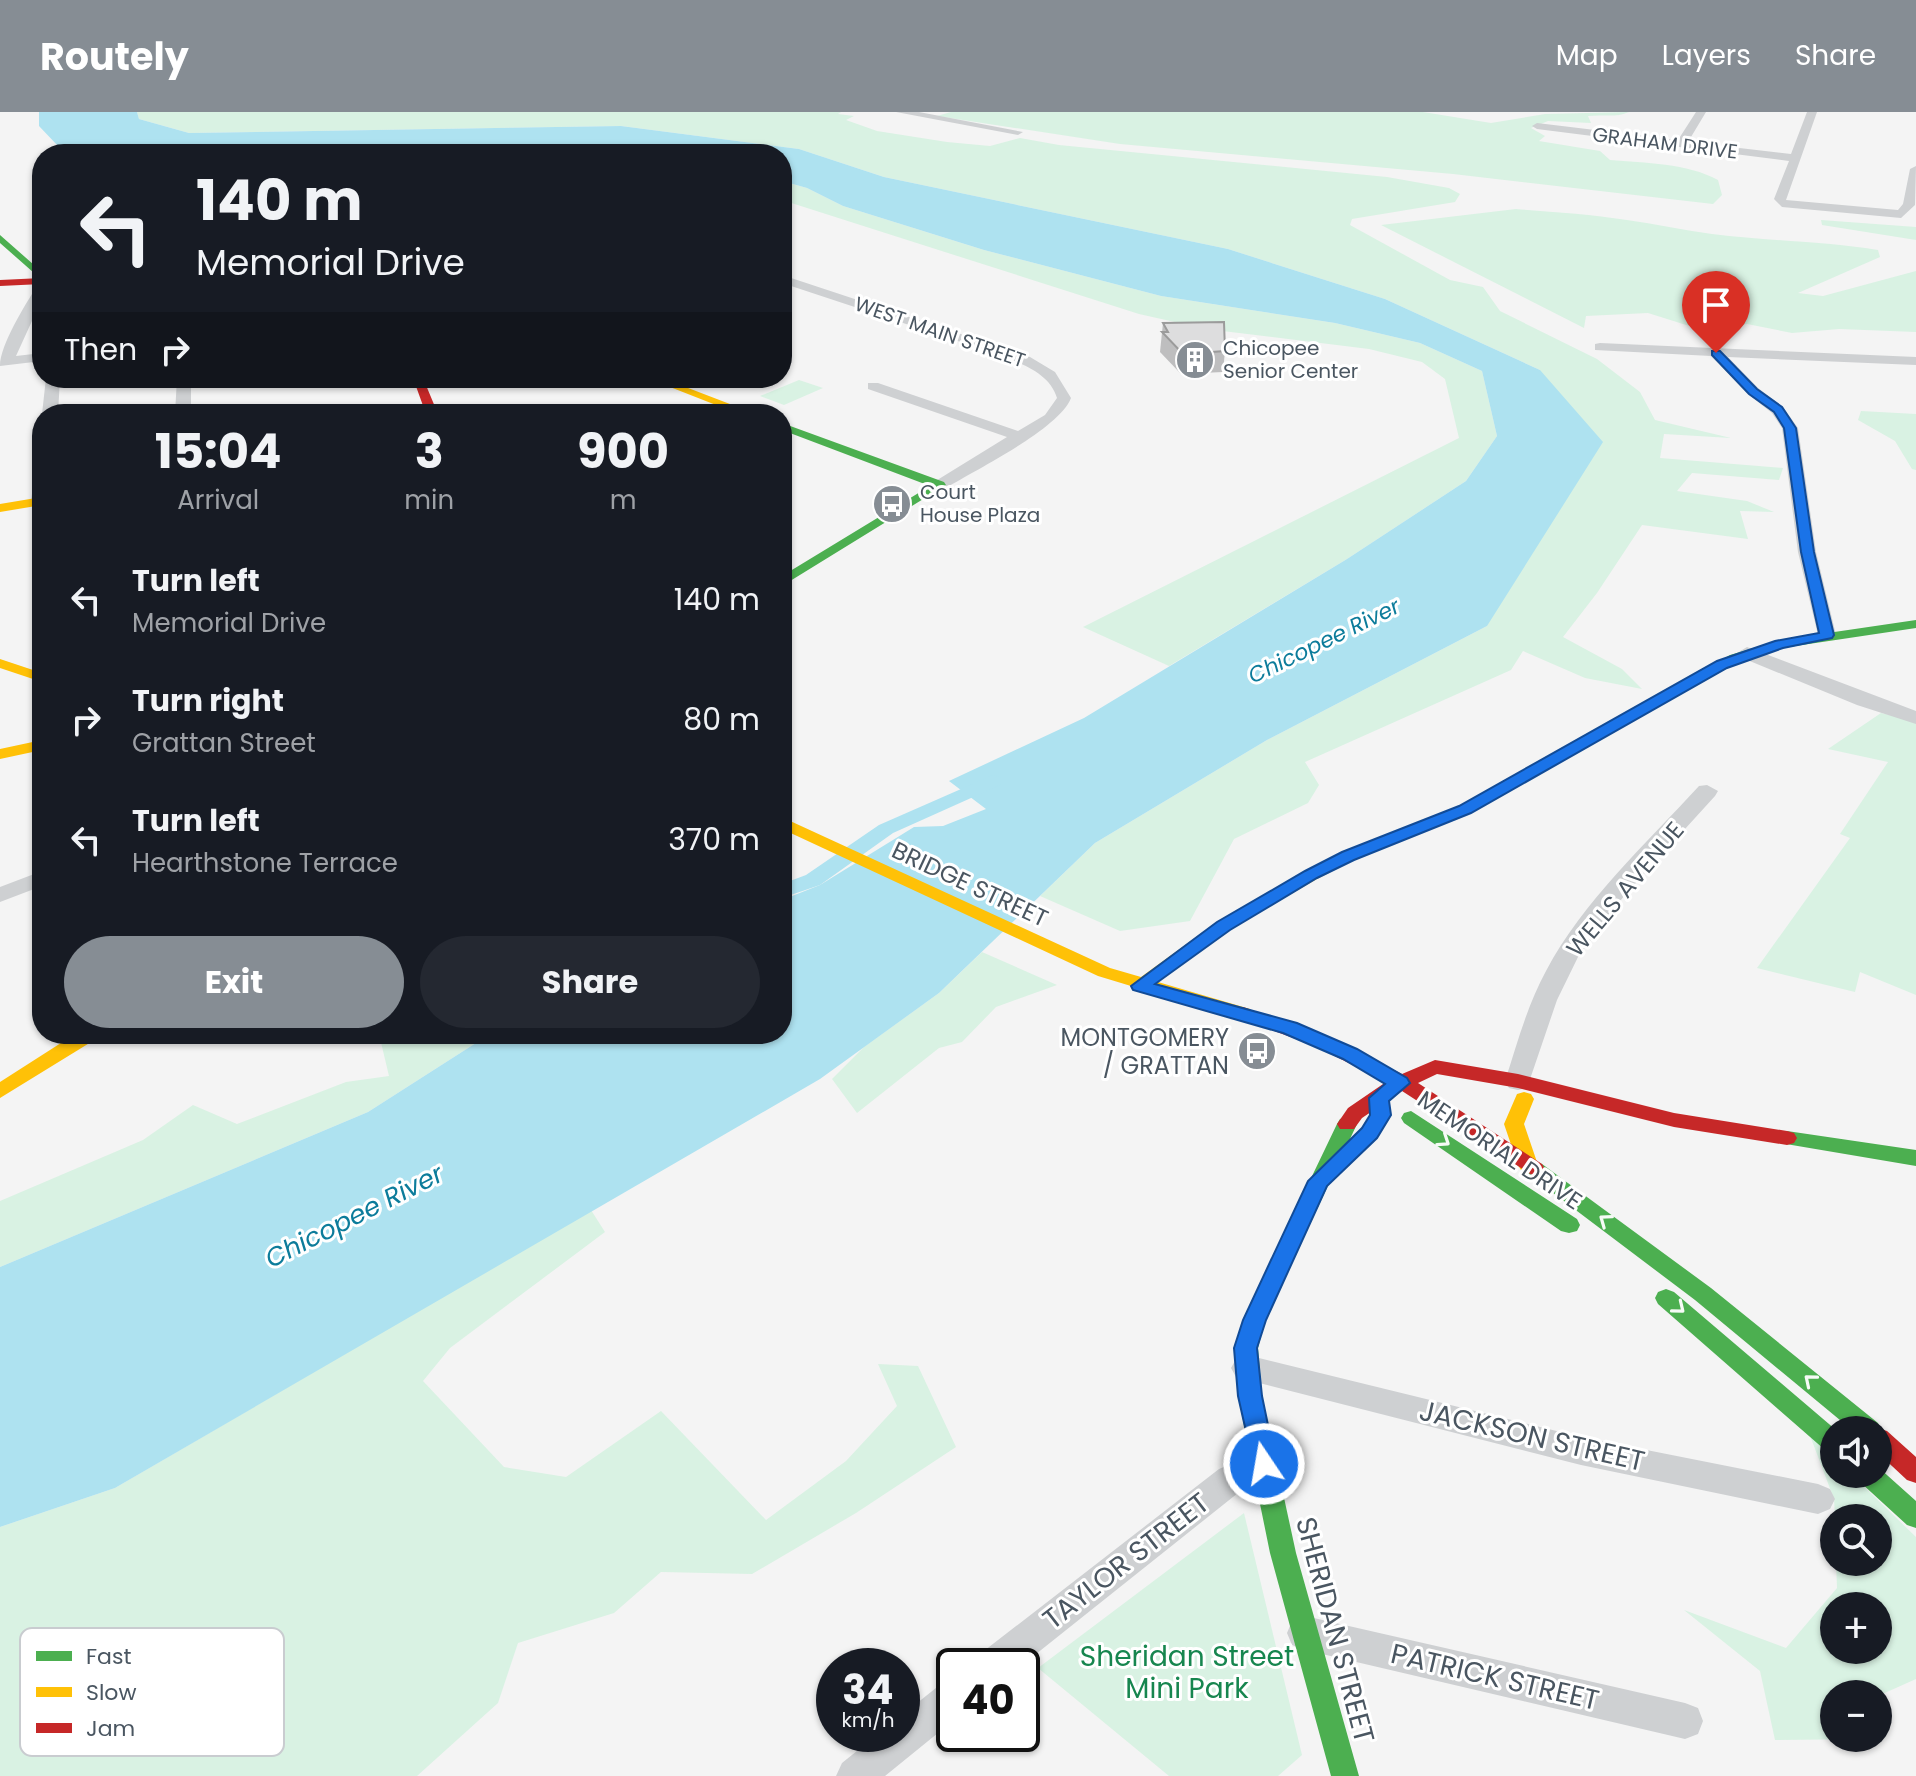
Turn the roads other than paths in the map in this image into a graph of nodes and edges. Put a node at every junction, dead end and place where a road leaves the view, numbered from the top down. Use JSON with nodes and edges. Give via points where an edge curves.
{"nodes":[{"id":1,"x":901,"y":112,"type":"edge"},
{"id":2,"x":1701,"y":112,"type":"edge"},
{"id":3,"x":1812,"y":112,"type":"edge"},
{"id":4,"x":1537,"y":126,"type":"dead end"},
{"id":5,"x":1018,"y":132,"type":"dead end"},
{"id":6,"x":1681,"y":145,"type":"junction"},
{"id":7,"x":1794,"y":158,"type":"junction"},
{"id":8,"x":1916,"y":169,"type":"edge"},
{"id":9,"x":0,"y":238,"type":"edge"},
{"id":10,"x":32,"y":269,"type":"edge"},
{"id":11,"x":32,"y":280,"type":"edge"},
{"id":12,"x":792,"y":282,"type":"edge"},
{"id":13,"x":0,"y":283,"type":"edge"},
{"id":14,"x":32,"y":305,"type":"edge"},
{"id":15,"x":1600,"y":347,"type":"dead end"},
{"id":16,"x":1716,"y":353,"type":"junction"},
{"id":17,"x":32,"y":358,"type":"edge"},
{"id":18,"x":4,"y":361,"type":"edge"},
{"id":19,"x":1916,"y":361,"type":"edge"},
{"id":20,"x":873,"y":386,"type":"dead end"},
{"id":21,"x":680,"y":388,"type":"edge"},
{"id":22,"x":716,"y":401,"type":"junction"},
{"id":23,"x":709,"y":404,"type":"edge"},
{"id":24,"x":724,"y":404,"type":"edge"},
{"id":25,"x":792,"y":430,"type":"edge"},
{"id":26,"x":1021,"y":437,"type":"junction"},
{"id":27,"x":940,"y":485,"type":"junction"},
{"id":28,"x":32,"y":502,"type":"edge"},
{"id":29,"x":0,"y":508,"type":"edge"},
{"id":30,"x":792,"y":576,"type":"edge"},
{"id":31,"x":1916,"y":624,"type":"edge"},
{"id":32,"x":1827,"y":635,"type":"junction"},
{"id":33,"x":1747,"y":653,"type":"junction"},
{"id":34,"x":0,"y":663,"type":"edge"},
{"id":35,"x":32,"y":674,"type":"edge"},
{"id":36,"x":1916,"y":718,"type":"edge"},
{"id":37,"x":32,"y":743,"type":"edge"},
{"id":38,"x":32,"y":747,"type":"edge"},
{"id":39,"x":20,"y":750,"type":"junction"},
{"id":40,"x":0,"y":754,"type":"edge"},
{"id":41,"x":1707,"y":791,"type":"dead end"},
{"id":42,"x":792,"y":828,"type":"edge"},
{"id":43,"x":32,"y":882,"type":"edge"},
{"id":44,"x":0,"y":895,"type":"edge"},
{"id":45,"x":1140,"y":986,"type":"junction"},
{"id":46,"x":1231,"y":1010,"type":"junction"},
{"id":47,"x":73,"y":1044,"type":"edge"},
{"id":48,"x":1400,"y":1083,"type":"junction"},
{"id":49,"x":1354,"y":1085,"type":"dead end"},
{"id":50,"x":0,"y":1091,"type":"edge"},
{"id":51,"x":1517,"y":1093,"type":"junction"},
{"id":52,"x":1456,"y":1094,"type":"dead end"},
{"id":53,"x":1379,"y":1098,"type":"junction"},
{"id":54,"x":1377,"y":1124,"type":"dead end"},
{"id":55,"x":1361,"y":1141,"type":"dead end"},
{"id":56,"x":1916,"y":1158,"type":"edge"},
{"id":57,"x":1528,"y":1165,"type":"junction"},
{"id":58,"x":1319,"y":1181,"type":"junction"},
{"id":59,"x":1579,"y":1232,"type":"dead end"},
{"id":60,"x":1655,"y":1289,"type":"dead end"},
{"id":61,"x":1247,"y":1368,"type":"junction"},
{"id":62,"x":1852,"y":1416,"type":"edge"},
{"id":63,"x":1820,"y":1431,"type":"edge"},
{"id":64,"x":1892,"y":1451,"type":"edge"},
{"id":65,"x":1264,"y":1464,"type":"junction"},
{"id":66,"x":1916,"y":1472,"type":"edge"},
{"id":67,"x":1884,"y":1488,"type":"edge"},
{"id":68,"x":1818,"y":1499,"type":"dead end"},
{"id":69,"x":1916,"y":1517,"type":"edge"},
{"id":70,"x":1305,"y":1633,"type":"junction"},
{"id":71,"x":1016,"y":1648,"type":"edge"},
{"id":72,"x":936,"y":1711,"type":"edge"},
{"id":73,"x":1685,"y":1721,"type":"dead end"},
{"id":74,"x":855,"y":1776,"type":"edge"},
{"id":75,"x":1345,"y":1776,"type":"edge"}],
"edges":[{"from":1,"to":5,"type":"street"},
{"from":2,"to":6,"type":"street"},
{"from":3,"to":7,"type":"street"},
{"from":4,"to":6,"type":"street","name":"GRAHAM DRIVE"},
{"from":6,"to":7,"type":"street","name":"GRAHAM DRIVE"},
{"from":7,"to":8,"type":"street","via":[[1782,203],[1901,214],[1909,205]]},
{"from":9,"to":10,"type":"main road"},
{"from":11,"to":13,"type":"main road"},
{"from":12,"to":26,"type":"street","name":"WEST MAIN STREET","via":[[1029,363],[1062,388],[1062,403],[1054,415]]},
{"from":14,"to":18,"type":"street"},
{"from":15,"to":16,"type":"street"},
{"from":16,"to":19,"type":"street"},
{"from":16,"to":32,"type":"street","via":[[1778,410],[1790,428],[1807,552]]},
{"from":17,"to":18,"type":"street"},
{"from":20,"to":26,"type":"street"},
{"from":21,"to":22,"type":"main road"},
{"from":22,"to":23,"type":"main road"},
{"from":22,"to":24,"type":"main road"},
{"from":25,"to":27,"type":"main road"},
{"from":26,"to":27,"type":"street"},
{"from":27,"to":30,"type":"main road"},
{"from":28,"to":29,"type":"main road"},
{"from":31,"to":32,"type":"main road"},
{"from":32,"to":33,"type":"main road"},
{"from":33,"to":36,"type":"street"},
{"from":33,"to":45,"type":"main road","via":[[1465,810],[1311,875],[1223,926]]},
{"from":34,"to":35,"type":"main road"},
{"from":37,"to":39,"type":"main road"},
{"from":38,"to":39,"type":"main road"},
{"from":39,"to":40,"type":"main road"},
{"from":41,"to":51,"type":"street","name":"WELLS AVENUE","via":[[1566,957],[1539,1013]]},
{"from":42,"to":45,"type":"main road","name":"BRIDGE STREET"},
{"from":43,"to":44,"type":"street"},
{"from":45,"to":46,"type":"main road","name":"MEMORIAL DRIVE"},
{"from":45,"to":46,"type":"main road","via":[[1213,1025]]},
{"from":46,"to":48,"type":"main road","name":"MEMORIAL DRIVE","via":[[1321,1040]]},
{"from":47,"to":50,"type":"main road"},
{"from":48,"to":51,"type":"main road","name":"SHERIDAN STREET","via":[[1435,1067],[1486,1075]]},
{"from":48,"to":52,"type":"main road"},
{"from":48,"to":53,"type":"main road","name":"SHERIDAN STREET"},
{"from":48,"to":57,"type":"main road","name":"MEMORIAL DRIVE"},
{"from":49,"to":53,"type":"main road","name":"MEMORIAL DRIVE"},
{"from":51,"to":56,"type":"main road","name":"SHERIDAN STREET"},
{"from":51,"to":57,"type":"main road","name":"MEMORIAL DRIVE","via":[[1512,1128]]},
{"from":53,"to":54,"type":"main road"},
{"from":53,"to":58,"type":"main road","name":"SHERIDAN STREET","via":[[1347,1123]]},
{"from":53,"to":59,"type":"main road","name":"MEMORIAL DRIVE","one_way":true},
{"from":55,"to":58,"type":"main road","name":"SHERIDAN STREET"},
{"from":62,"to":57,"type":"main road","name":"MEMORIAL DRIVE","one_way":true,"via":[[1724,1310]]},
{"from":58,"to":61,"type":"main road","name":"SHERIDAN STREET","via":[[1254,1320]]},
{"from":60,"to":63,"type":"main road","one_way":true},
{"from":61,"to":65,"type":"main road","name":"SHERIDAN STREET"},
{"from":61,"to":68,"type":"street","name":"JACKSON STREET","via":[[1581,1451]]},
{"from":64,"to":66,"type":"main road"},
{"from":65,"to":70,"type":"main road","name":"SHERIDAN STREET"},
{"from":65,"to":71,"type":"street","name":"TAYLOR STREET","via":[[1231,1479]]},
{"from":67,"to":69,"type":"main road"},
{"from":70,"to":73,"type":"street","name":"PATRICK STREET"},
{"from":70,"to":75,"type":"main road","name":"SHERIDAN STREET"},
{"from":72,"to":74,"type":"street"}]}
